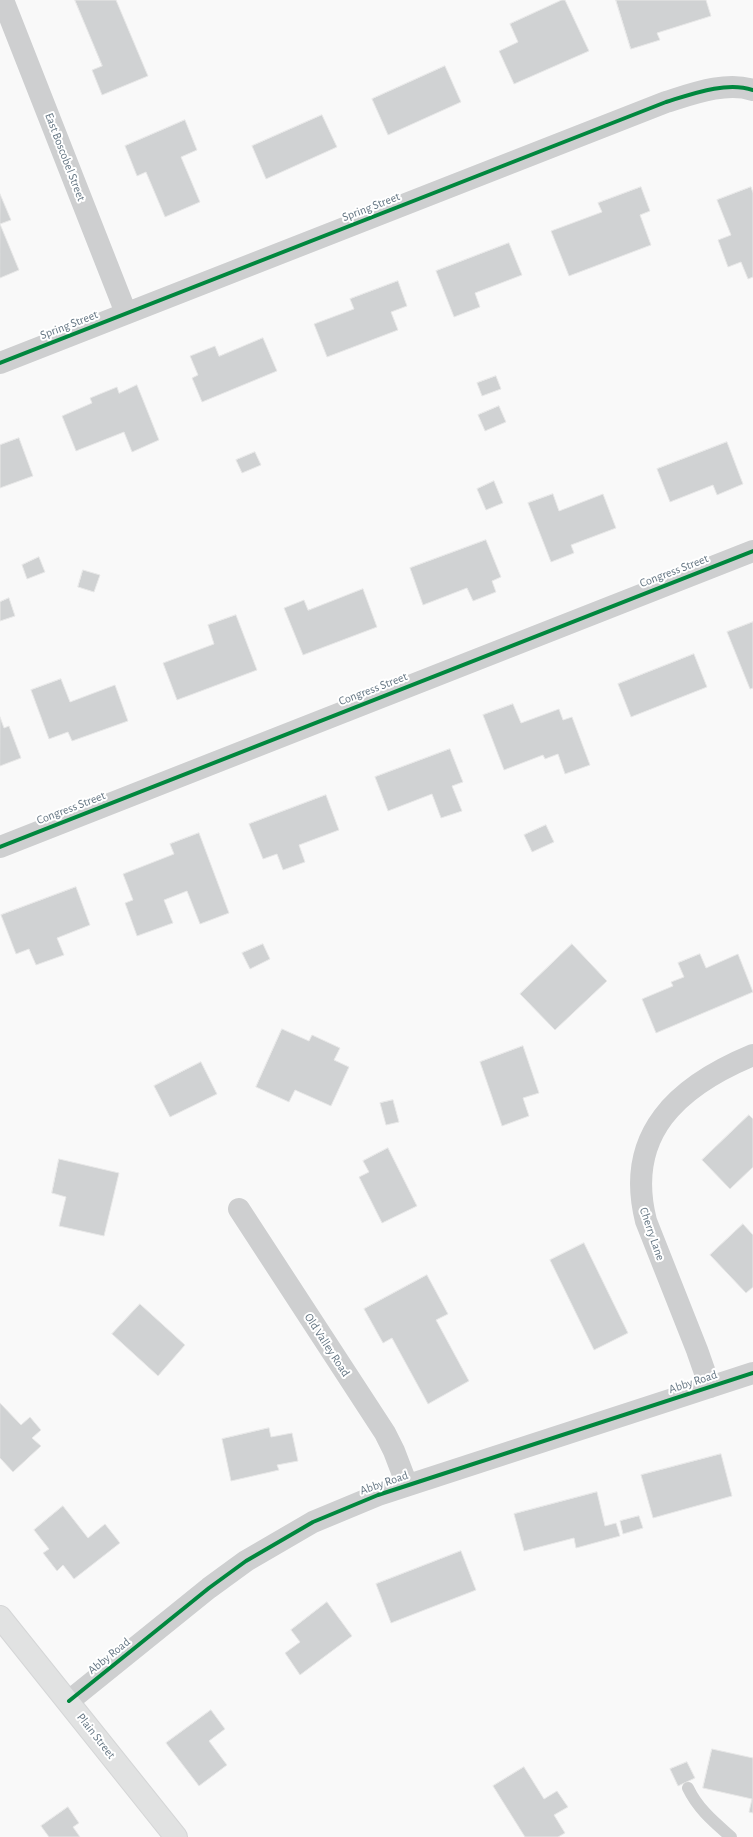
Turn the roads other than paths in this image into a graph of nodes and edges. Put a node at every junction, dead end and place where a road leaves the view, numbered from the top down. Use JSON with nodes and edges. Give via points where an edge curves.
{"nodes":[{"id":1,"x":4,"y":0,"type":"edge"},
{"id":2,"x":753,"y":90,"type":"edge"},
{"id":3,"x":126,"y":313,"type":"junction"},
{"id":4,"x":0,"y":363,"type":"edge"},
{"id":5,"x":753,"y":551,"type":"edge"},
{"id":6,"x":0,"y":847,"type":"edge"},
{"id":7,"x":753,"y":1055,"type":"edge"},
{"id":8,"x":240,"y":1209,"type":"dead end"},
{"id":9,"x":753,"y":1373,"type":"edge"},
{"id":10,"x":710,"y":1387,"type":"junction"},
{"id":11,"x":407,"y":1485,"type":"junction"},
{"id":12,"x":0,"y":1617,"type":"edge"},
{"id":13,"x":68,"y":1701,"type":"junction"},
{"id":14,"x":688,"y":1788,"type":"dead end"},
{"id":15,"x":176,"y":1837,"type":"edge"},
{"id":16,"x":731,"y":1837,"type":"edge"}],
"edges":[{"from":1,"to":3,"type":"street","name":"East Boscobel Street"},
{"from":2,"to":3,"type":"street","name":"Spring Street","via":[[732,87],[666,102]]},
{"from":3,"to":4,"type":"street","name":"Spring Street"},
{"from":5,"to":6,"type":"street","name":"Congress Street"},
{"from":7,"to":10,"type":"street","name":"Cherry Lane","via":[[697,1084],[672,1106],[660,1120],[644,1152],[641,1169],[641,1204],[647,1227]]},
{"from":8,"to":11,"type":"street","name":"Old Valley Road","via":[[385,1434]]},
{"from":9,"to":10,"type":"street","name":"Abby Road"},
{"from":10,"to":11,"type":"street","name":"Abby Road"},
{"from":11,"to":13,"type":"street","name":"Abby Road","via":[[313,1522],[246,1561]]},
{"from":12,"to":13,"type":"street","name":"Plain Street"},
{"from":13,"to":15,"type":"street","name":"Plain Street"},
{"from":14,"to":16,"type":"lane","via":[[706,1815]]}]}
